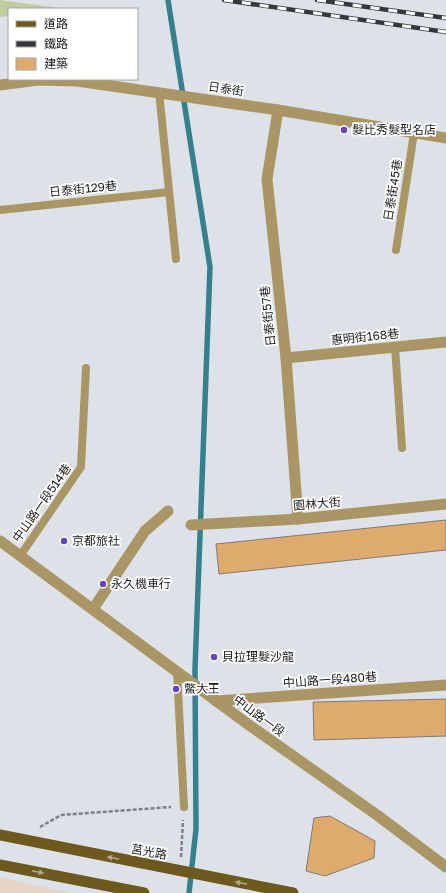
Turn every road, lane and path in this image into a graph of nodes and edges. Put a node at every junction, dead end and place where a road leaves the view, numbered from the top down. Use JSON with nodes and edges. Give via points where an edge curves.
{"nodes":[{"id":1,"x":0,"y":85,"type":"edge"},
{"id":2,"x":159,"y":92,"type":"junction"},
{"id":3,"x":278,"y":110,"type":"junction"},
{"id":4,"x":414,"y":133,"type":"junction"},
{"id":5,"x":446,"y":138,"type":"edge"},
{"id":6,"x":169,"y":192,"type":"junction"},
{"id":7,"x":0,"y":210,"type":"edge"},
{"id":8,"x":396,"y":250,"type":"dead end"},
{"id":9,"x":176,"y":259,"type":"dead end"},
{"id":10,"x":446,"y":342,"type":"edge"},
{"id":11,"x":395,"y":347,"type":"junction"},
{"id":12,"x":286,"y":358,"type":"junction"},
{"id":13,"x":86,"y":368,"type":"dead end"},
{"id":14,"x":402,"y":448,"type":"dead end"},
{"id":15,"x":446,"y":504,"type":"edge"},
{"id":16,"x":168,"y":511,"type":"dead end"},
{"id":17,"x":298,"y":519,"type":"junction"},
{"id":18,"x":191,"y":525,"type":"dead end"},
{"id":19,"x":0,"y":541,"type":"edge"},
{"id":20,"x":20,"y":556,"type":"junction"},
{"id":21,"x":93,"y":608,"type":"junction"},
{"id":22,"x":177,"y":671,"type":"junction"},
{"id":23,"x":446,"y":685,"type":"edge"},
{"id":24,"x":216,"y":701,"type":"junction"},
{"id":25,"x":184,"y":807,"type":"junction"},
{"id":26,"x":0,"y":834,"type":"edge"},
{"id":27,"x":21,"y":839,"type":"junction"},
{"id":28,"x":0,"y":865,"type":"edge"},
{"id":29,"x":446,"y":867,"type":"edge"},
{"id":30,"x":181,"y":871,"type":"junction"},
{"id":31,"x":144,"y":893,"type":"edge"},
{"id":32,"x":293,"y":893,"type":"edge"}],
"edges":[{"from":1,"to":2,"type":"street","name":"日泰街","via":[[38,80],[77,81]]},
{"from":2,"to":3,"type":"street","name":"日泰街"},
{"from":2,"to":6,"type":"lane"},
{"from":3,"to":4,"type":"street","name":"日泰街"},
{"from":3,"to":12,"type":"street","name":"日泰街57巷","via":[[267,179]]},
{"from":4,"to":5,"type":"street","name":"日泰街"},
{"from":4,"to":8,"type":"lane","name":"日泰街45巷"},
{"from":6,"to":7,"type":"lane","name":"日泰街129巷"},
{"from":6,"to":9,"type":"lane"},
{"from":10,"to":11,"type":"street","name":"惠明街168巷"},
{"from":11,"to":12,"type":"street","name":"惠明街168巷"},
{"from":11,"to":14,"type":"lane"},
{"from":12,"to":17,"type":"street","name":"日泰街57巷"},
{"from":13,"to":20,"type":"lane","name":"中山路一段514巷","via":[[82,467]]},
{"from":15,"to":17,"type":"street","name":"園林大街"},
{"from":16,"to":21,"type":"street","via":[[145,531]]},
{"from":17,"to":18,"type":"street","name":"園林大街"},
{"from":19,"to":20,"type":"street","name":"中山路一段"},
{"from":20,"to":21,"type":"street","name":"中山路一段"},
{"from":21,"to":22,"type":"street","name":"中山路一段"},
{"from":22,"to":24,"type":"street","name":"中山路一段"},
{"from":22,"to":25,"type":"lane"},
{"from":23,"to":24,"type":"street","name":"中山路一段480巷"},
{"from":24,"to":29,"type":"street","name":"中山路一段"},
{"from":25,"to":27,"type":"path","via":[[62,815]]},
{"from":25,"to":30,"type":"path"},
{"from":26,"to":27,"type":"main road","name":"莒光路"},
{"from":30,"to":27,"type":"main road","name":"莒光路","one_way":true},
{"from":28,"to":31,"type":"main road","one_way":true},
{"from":32,"to":30,"type":"main road","name":"莒光路","one_way":true}]}
